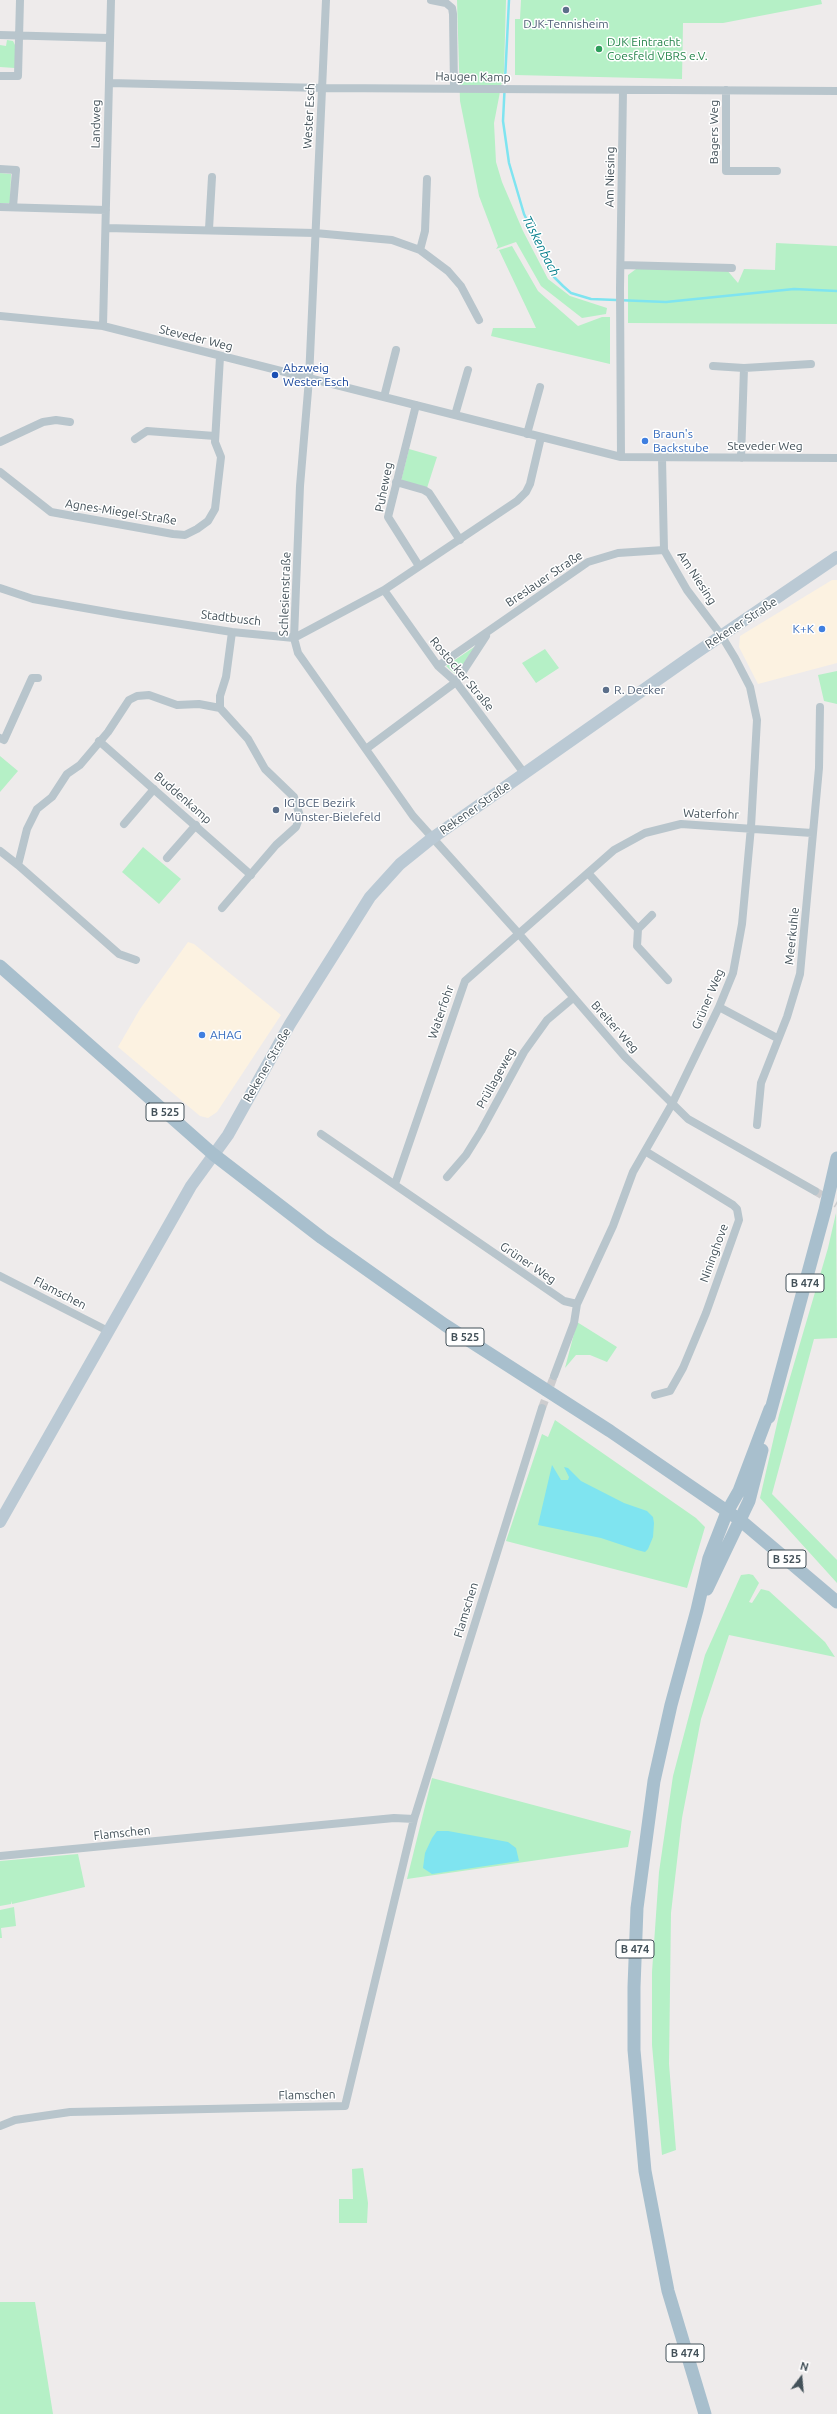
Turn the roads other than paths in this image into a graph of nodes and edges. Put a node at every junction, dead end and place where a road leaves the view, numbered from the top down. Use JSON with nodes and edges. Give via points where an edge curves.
{"nodes":[{"id":1,"x":20,"y":0,"type":"edge"},
{"id":2,"x":111,"y":0,"type":"edge"},
{"id":3,"x":326,"y":0,"type":"edge"},
{"id":4,"x":431,"y":0,"type":"edge"},
{"id":5,"x":0,"y":35,"type":"edge"},
{"id":6,"x":20,"y":36,"type":"junction"},
{"id":7,"x":109,"y":38,"type":"junction"},
{"id":8,"x":0,"y":76,"type":"edge"},
{"id":9,"x":109,"y":83,"type":"junction"},
{"id":10,"x":322,"y":88,"type":"junction"},
{"id":11,"x":454,"y":89,"type":"junction"},
{"id":12,"x":623,"y":90,"type":"junction"},
{"id":13,"x":726,"y":90,"type":"junction"},
{"id":14,"x":837,"y":91,"type":"edge"},
{"id":15,"x":0,"y":169,"type":"edge"},
{"id":16,"x":777,"y":171,"type":"dead end"},
{"id":17,"x":212,"y":177,"type":"dead end"},
{"id":18,"x":426,"y":179,"type":"dead end"},
{"id":19,"x":0,"y":207,"type":"edge"},
{"id":20,"x":13,"y":207,"type":"junction"},
{"id":21,"x":106,"y":210,"type":"junction"},
{"id":22,"x":106,"y":228,"type":"junction"},
{"id":23,"x":210,"y":229,"type":"junction"},
{"id":24,"x":315,"y":233,"type":"junction"},
{"id":25,"x":420,"y":250,"type":"junction"},
{"id":26,"x":621,"y":265,"type":"junction"},
{"id":27,"x":732,"y":268,"type":"dead end"},
{"id":28,"x":0,"y":316,"type":"edge"},
{"id":29,"x":479,"y":320,"type":"dead end"},
{"id":30,"x":103,"y":326,"type":"junction"},
{"id":31,"x":396,"y":350,"type":"dead end"},
{"id":32,"x":220,"y":357,"type":"junction"},
{"id":33,"x":811,"y":364,"type":"dead end"},
{"id":34,"x":713,"y":366,"type":"dead end"},
{"id":35,"x":744,"y":368,"type":"junction"},
{"id":36,"x":468,"y":370,"type":"dead end"},
{"id":37,"x":310,"y":378,"type":"junction"},
{"id":38,"x":540,"y":386,"type":"dead end"},
{"id":39,"x":384,"y":397,"type":"junction"},
{"id":40,"x":416,"y":406,"type":"junction"},
{"id":41,"x":455,"y":415,"type":"junction"},
{"id":42,"x":70,"y":422,"type":"dead end"},
{"id":43,"x":527,"y":434,"type":"junction"},
{"id":44,"x":215,"y":436,"type":"junction"},
{"id":45,"x":541,"y":437,"type":"junction"},
{"id":46,"x":135,"y":439,"type":"dead end"},
{"id":47,"x":0,"y":442,"type":"edge"},
{"id":48,"x":621,"y":457,"type":"junction"},
{"id":49,"x":662,"y":458,"type":"junction"},
{"id":50,"x":741,"y":458,"type":"junction"},
{"id":51,"x":837,"y":458,"type":"edge"},
{"id":52,"x":0,"y":472,"type":"edge"},
{"id":53,"x":396,"y":482,"type":"junction"},
{"id":54,"x":460,"y":540,"type":"junction"},
{"id":55,"x":664,"y":550,"type":"junction"},
{"id":56,"x":837,"y":557,"type":"edge"},
{"id":57,"x":420,"y":566,"type":"junction"},
{"id":58,"x":0,"y":588,"type":"edge"},
{"id":59,"x":384,"y":590,"type":"junction"},
{"id":60,"x":232,"y":632,"type":"junction"},
{"id":61,"x":489,"y":632,"type":"junction"},
{"id":62,"x":721,"y":635,"type":"junction"},
{"id":63,"x":294,"y":638,"type":"junction"},
{"id":64,"x":438,"y":666,"type":"junction"},
{"id":65,"x":38,"y":678,"type":"dead end"},
{"id":66,"x":456,"y":682,"type":"junction"},
{"id":67,"x":820,"y":707,"type":"dead end"},
{"id":68,"x":220,"y":708,"type":"junction"},
{"id":69,"x":0,"y":738,"type":"edge"},
{"id":70,"x":99,"y":740,"type":"junction"},
{"id":71,"x":366,"y":749,"type":"junction"},
{"id":72,"x":524,"y":773,"type":"junction"},
{"id":73,"x":154,"y":789,"type":"junction"},
{"id":74,"x":124,"y":824,"type":"dead end"},
{"id":75,"x":196,"y":824,"type":"junction"},
{"id":76,"x":750,"y":827,"type":"junction"},
{"id":77,"x":812,"y":833,"type":"junction"},
{"id":78,"x":431,"y":839,"type":"junction"},
{"id":79,"x":0,"y":851,"type":"edge"},
{"id":80,"x":167,"y":858,"type":"dead end"},
{"id":81,"x":18,"y":865,"type":"junction"},
{"id":82,"x":588,"y":873,"type":"junction"},
{"id":83,"x":251,"y":874,"type":"junction"},
{"id":84,"x":222,"y":908,"type":"dead end"},
{"id":85,"x":652,"y":915,"type":"dead end"},
{"id":86,"x":638,"y":929,"type":"junction"},
{"id":87,"x":519,"y":934,"type":"junction"},
{"id":88,"x":136,"y":960,"type":"dead end"},
{"id":89,"x":0,"y":966,"type":"edge"},
{"id":90,"x":668,"y":980,"type":"dead end"},
{"id":91,"x":573,"y":998,"type":"junction"},
{"id":92,"x":719,"y":1007,"type":"junction"},
{"id":93,"x":777,"y":1038,"type":"junction"},
{"id":94,"x":672,"y":1104,"type":"junction"},
{"id":95,"x":757,"y":1125,"type":"dead end"},
{"id":96,"x":320,"y":1134,"type":"dead end"},
{"id":97,"x":645,"y":1151,"type":"junction"},
{"id":98,"x":213,"y":1154,"type":"junction"},
{"id":99,"x":837,"y":1158,"type":"edge"},
{"id":100,"x":447,"y":1177,"type":"dead end"},
{"id":101,"x":395,"y":1184,"type":"junction"},
{"id":102,"x":814,"y":1191,"type":"tunnel mouth"},
{"id":103,"x":0,"y":1276,"type":"edge"},
{"id":104,"x":577,"y":1304,"type":"junction"},
{"id":105,"x":108,"y":1331,"type":"junction"},
{"id":106,"x":554,"y":1376,"type":"tunnel mouth"},
{"id":107,"x":655,"y":1395,"type":"dead end"},
{"id":108,"x":542,"y":1408,"type":"tunnel mouth"},
{"id":109,"x":770,"y":1409,"type":"junction"},
{"id":110,"x":727,"y":1512,"type":"junction"},
{"id":111,"x":740,"y":1520,"type":"junction"},
{"id":112,"x":0,"y":1522,"type":"edge"},
{"id":113,"x":837,"y":1602,"type":"edge"},
{"id":114,"x":697,"y":1610,"type":"junction"},
{"id":115,"x":414,"y":1819,"type":"junction"},
{"id":116,"x":0,"y":1856,"type":"edge"},
{"id":117,"x":0,"y":2126,"type":"edge"},
{"id":118,"x":705,"y":2414,"type":"edge"}],
"edges":[{"from":1,"to":6,"type":"street"},
{"from":2,"to":7,"type":"street","name":"Landweg"},
{"from":3,"to":10,"type":"street","name":"Wester Esch"},
{"from":4,"to":11,"type":"street","via":[[446,3],[452,8]]},
{"from":5,"to":6,"type":"street"},
{"from":6,"to":7,"type":"street"},
{"from":6,"to":8,"type":"street","via":[[18,76]]},
{"from":7,"to":9,"type":"street","name":"Landweg"},
{"from":9,"to":10,"type":"street","name":"Haugen Kamp"},
{"from":9,"to":21,"type":"street","name":"Landweg"},
{"from":10,"to":11,"type":"street","name":"Haugen Kamp"},
{"from":10,"to":24,"type":"street","name":"Wester Esch"},
{"from":11,"to":12,"type":"street","name":"Haugen Kamp"},
{"from":12,"to":13,"type":"street","name":"Haugen Kamp"},
{"from":12,"to":26,"type":"street","name":"Am Niesing"},
{"from":13,"to":14,"type":"street","name":"Haugen Kamp"},
{"from":13,"to":16,"type":"street","name":"Bagers Weg","via":[[726,171]]},
{"from":15,"to":20,"type":"street","via":[[16,170]]},
{"from":17,"to":23,"type":"street"},
{"from":18,"to":25,"type":"street","via":[[425,231]]},
{"from":19,"to":20,"type":"street"},
{"from":20,"to":21,"type":"street"},
{"from":21,"to":22,"type":"street","name":"Landweg"},
{"from":22,"to":23,"type":"street"},
{"from":22,"to":30,"type":"street","name":"Landweg"},
{"from":23,"to":24,"type":"street"},
{"from":24,"to":25,"type":"street","via":[[392,240]]},
{"from":24,"to":37,"type":"street","name":"Wester Esch"},
{"from":25,"to":29,"type":"street","via":[[455,278]]},
{"from":26,"to":27,"type":"street"},
{"from":26,"to":48,"type":"street","name":"Am Niesing"},
{"from":28,"to":30,"type":"street","name":"Steveder Weg"},
{"from":30,"to":32,"type":"street","name":"Steveder Weg"},
{"from":31,"to":39,"type":"street"},
{"from":32,"to":37,"type":"street","name":"Steveder Weg"},
{"from":32,"to":44,"type":"street","name":"Agnes-Miegel-Straße"},
{"from":33,"to":35,"type":"street"},
{"from":34,"to":35,"type":"street"},
{"from":35,"to":50,"type":"street"},
{"from":36,"to":41,"type":"street"},
{"from":37,"to":39,"type":"street","name":"Steveder Weg"},
{"from":37,"to":63,"type":"street","name":"Schlesienstraße","via":[[300,486]]},
{"from":38,"to":43,"type":"street"},
{"from":39,"to":40,"type":"street","name":"Steveder Weg"},
{"from":40,"to":41,"type":"street","name":"Steveder Weg"},
{"from":40,"to":53,"type":"street","name":"Puheweg"},
{"from":41,"to":43,"type":"street","name":"Steveder Weg"},
{"from":42,"to":47,"type":"street","via":[[43,422]]},
{"from":43,"to":45,"type":"street","name":"Steveder Weg"},
{"from":44,"to":46,"type":"street","via":[[147,431]]},
{"from":44,"to":52,"type":"street","name":"Agnes-Miegel-Straße","via":[[220,458],[215,509],[208,521],[185,534],[51,512]]},
{"from":45,"to":48,"type":"street","name":"Steveder Weg"},
{"from":45,"to":54,"type":"street","via":[[526,492]]},
{"from":48,"to":49,"type":"street","name":"Steveder Weg"},
{"from":49,"to":50,"type":"street","name":"Steveder Weg"},
{"from":49,"to":55,"type":"street","name":"Am Niesing"},
{"from":50,"to":51,"type":"street","name":"Steveder Weg"},
{"from":53,"to":54,"type":"street","via":[[429,493]]},
{"from":53,"to":57,"type":"street","name":"Puheweg","via":[[388,517]]},
{"from":54,"to":57,"type":"street"},
{"from":55,"to":61,"type":"street","name":"Breslauer Straße","via":[[618,553],[588,562]]},
{"from":55,"to":62,"type":"street","name":"Am Niesing","via":[[687,590]]},
{"from":56,"to":62,"type":"street","name":"Rekener Straße"},
{"from":57,"to":59,"type":"street"},
{"from":58,"to":60,"type":"street","name":"Stadtbusch","via":[[33,600]]},
{"from":59,"to":63,"type":"street"},
{"from":59,"to":64,"type":"street","name":"Rostocker Straße"},
{"from":60,"to":63,"type":"street","name":"Stadtbusch"},
{"from":60,"to":68,"type":"street"},
{"from":61,"to":64,"type":"street","name":"Breslauer Straße"},
{"from":61,"to":66,"type":"street","name":"Breslauer Straße"},
{"from":62,"to":72,"type":"street","name":"Rekener Straße"},
{"from":62,"to":76,"type":"street","name":"Grüner Weg","via":[[750,687],[757,720]]},
{"from":63,"to":71,"type":"street","name":"Schlesienstraße","via":[[298,653]]},
{"from":64,"to":66,"type":"street","name":"Rostocker Straße"},
{"from":65,"to":69,"type":"street","via":[[32,678],[4,740]]},
{"from":66,"to":71,"type":"street","name":"Breslauer Straße"},
{"from":66,"to":72,"type":"street","name":"Rostocker Straße"},
{"from":67,"to":77,"type":"street","name":"Meerkuhle"},
{"from":68,"to":70,"type":"street","via":[[199,704],[177,705],[149,695],[137,696],[129,700],[108,732]]},
{"from":68,"to":83,"type":"street","via":[[248,739],[265,769],[294,797],[299,808],[300,816],[296,827],[276,844]]},
{"from":70,"to":73,"type":"street","name":"Buddenkamp"},
{"from":70,"to":81,"type":"street","via":[[80,765],[67,774],[52,797],[37,809],[28,829]]},
{"from":71,"to":78,"type":"street","name":"Schlesienstraße"},
{"from":72,"to":78,"type":"street","name":"Rekener Straße"},
{"from":73,"to":74,"type":"street"},
{"from":73,"to":75,"type":"street","name":"Buddenkamp"},
{"from":75,"to":80,"type":"street"},
{"from":75,"to":83,"type":"street","name":"Buddenkamp"},
{"from":76,"to":77,"type":"street"},
{"from":76,"to":82,"type":"street","name":"Waterfohr","via":[[695,824],[667,826],[645,832],[626,842]]},
{"from":76,"to":92,"type":"street","name":"Grüner Weg","via":[[737,952],[733,973]]},
{"from":77,"to":93,"type":"street","name":"Meerkuhle","via":[[800,974]]},
{"from":78,"to":87,"type":"street","name":"Breiter Weg"},
{"from":78,"to":98,"type":"street","name":"Rekener Straße","via":[[400,864],[370,897],[333,953],[228,1135]]},
{"from":79,"to":81,"type":"street"},
{"from":81,"to":88,"type":"street","via":[[118,954]]},
{"from":82,"to":86,"type":"street"},
{"from":82,"to":87,"type":"street","name":"Waterfohr"},
{"from":83,"to":84,"type":"street"},
{"from":85,"to":86,"type":"street"},
{"from":86,"to":90,"type":"street","via":[[637,946]]},
{"from":87,"to":91,"type":"street","name":"Breiter Weg"},
{"from":87,"to":101,"type":"street","name":"Waterfohr","via":[[465,981]]},
{"from":89,"to":98,"type":"main road","number":"B 525"},
{"from":91,"to":94,"type":"street","name":"Breiter Weg","via":[[625,1057]]},
{"from":91,"to":100,"type":"street","name":"Prüllageweg","via":[[547,1020],[533,1039],[466,1154]]},
{"from":92,"to":93,"type":"street"},
{"from":92,"to":94,"type":"street","name":"Grüner Weg"},
{"from":93,"to":95,"type":"street","name":"Meerkuhle","via":[[761,1083]]},
{"from":94,"to":97,"type":"street","name":"Grüner Weg"},
{"from":94,"to":102,"type":"street","name":"Breiter Weg","via":[[688,1119]]},
{"from":96,"to":101,"type":"street"},
{"from":97,"to":104,"type":"street","name":"Grüner Weg","via":[[633,1172],[613,1226]]},
{"from":97,"to":107,"type":"street","name":"Nininghove","via":[[733,1205],[737,1208],[739,1220],[706,1313],[682,1368],[670,1390]]},
{"from":98,"to":105,"type":"street","name":"Rekener Straße","via":[[191,1186]]},
{"from":98,"to":110,"type":"main road","number":"B 525","via":[[322,1238],[445,1325],[610,1431]]},
{"from":99,"to":109,"type":"main road","number":"B 474"},
{"from":101,"to":104,"type":"street","name":"Grüner Weg","via":[[468,1237],[564,1301]]},
{"from":103,"to":105,"type":"street","name":"Flamschen"},
{"from":104,"to":106,"type":"street","name":"Grüner Weg","via":[[574,1323]]},
{"from":105,"to":112,"type":"street","name":"Rekener Straße"},
{"from":108,"to":115,"type":"street","name":"Flamschen"},
{"from":109,"to":110,"type":"main road","number":"B 474","via":[[739,1491]]},
{"from":109,"to":111,"type":"main road","number":"B 474","via":[[749,1501]]},
{"from":110,"to":111,"type":"main road","number":"B 525"},
{"from":110,"to":114,"type":"main road","number":"B 474","via":[[709,1558]]},
{"from":111,"to":113,"type":"main road","number":"B 525"},
{"from":111,"to":114,"type":"main road","number":"B 474"},
{"from":114,"to":118,"type":"main road","number":"B 474","via":[[671,1705],[650,1805],[637,1908],[634,1987],[636,2092],[653,2218],[679,2333]]},
{"from":115,"to":116,"type":"street","name":"Flamschen","via":[[386,1819]]},
{"from":115,"to":117,"type":"street","name":"Flamschen","via":[[345,2106],[70,2112],[15,2120]]}]}
